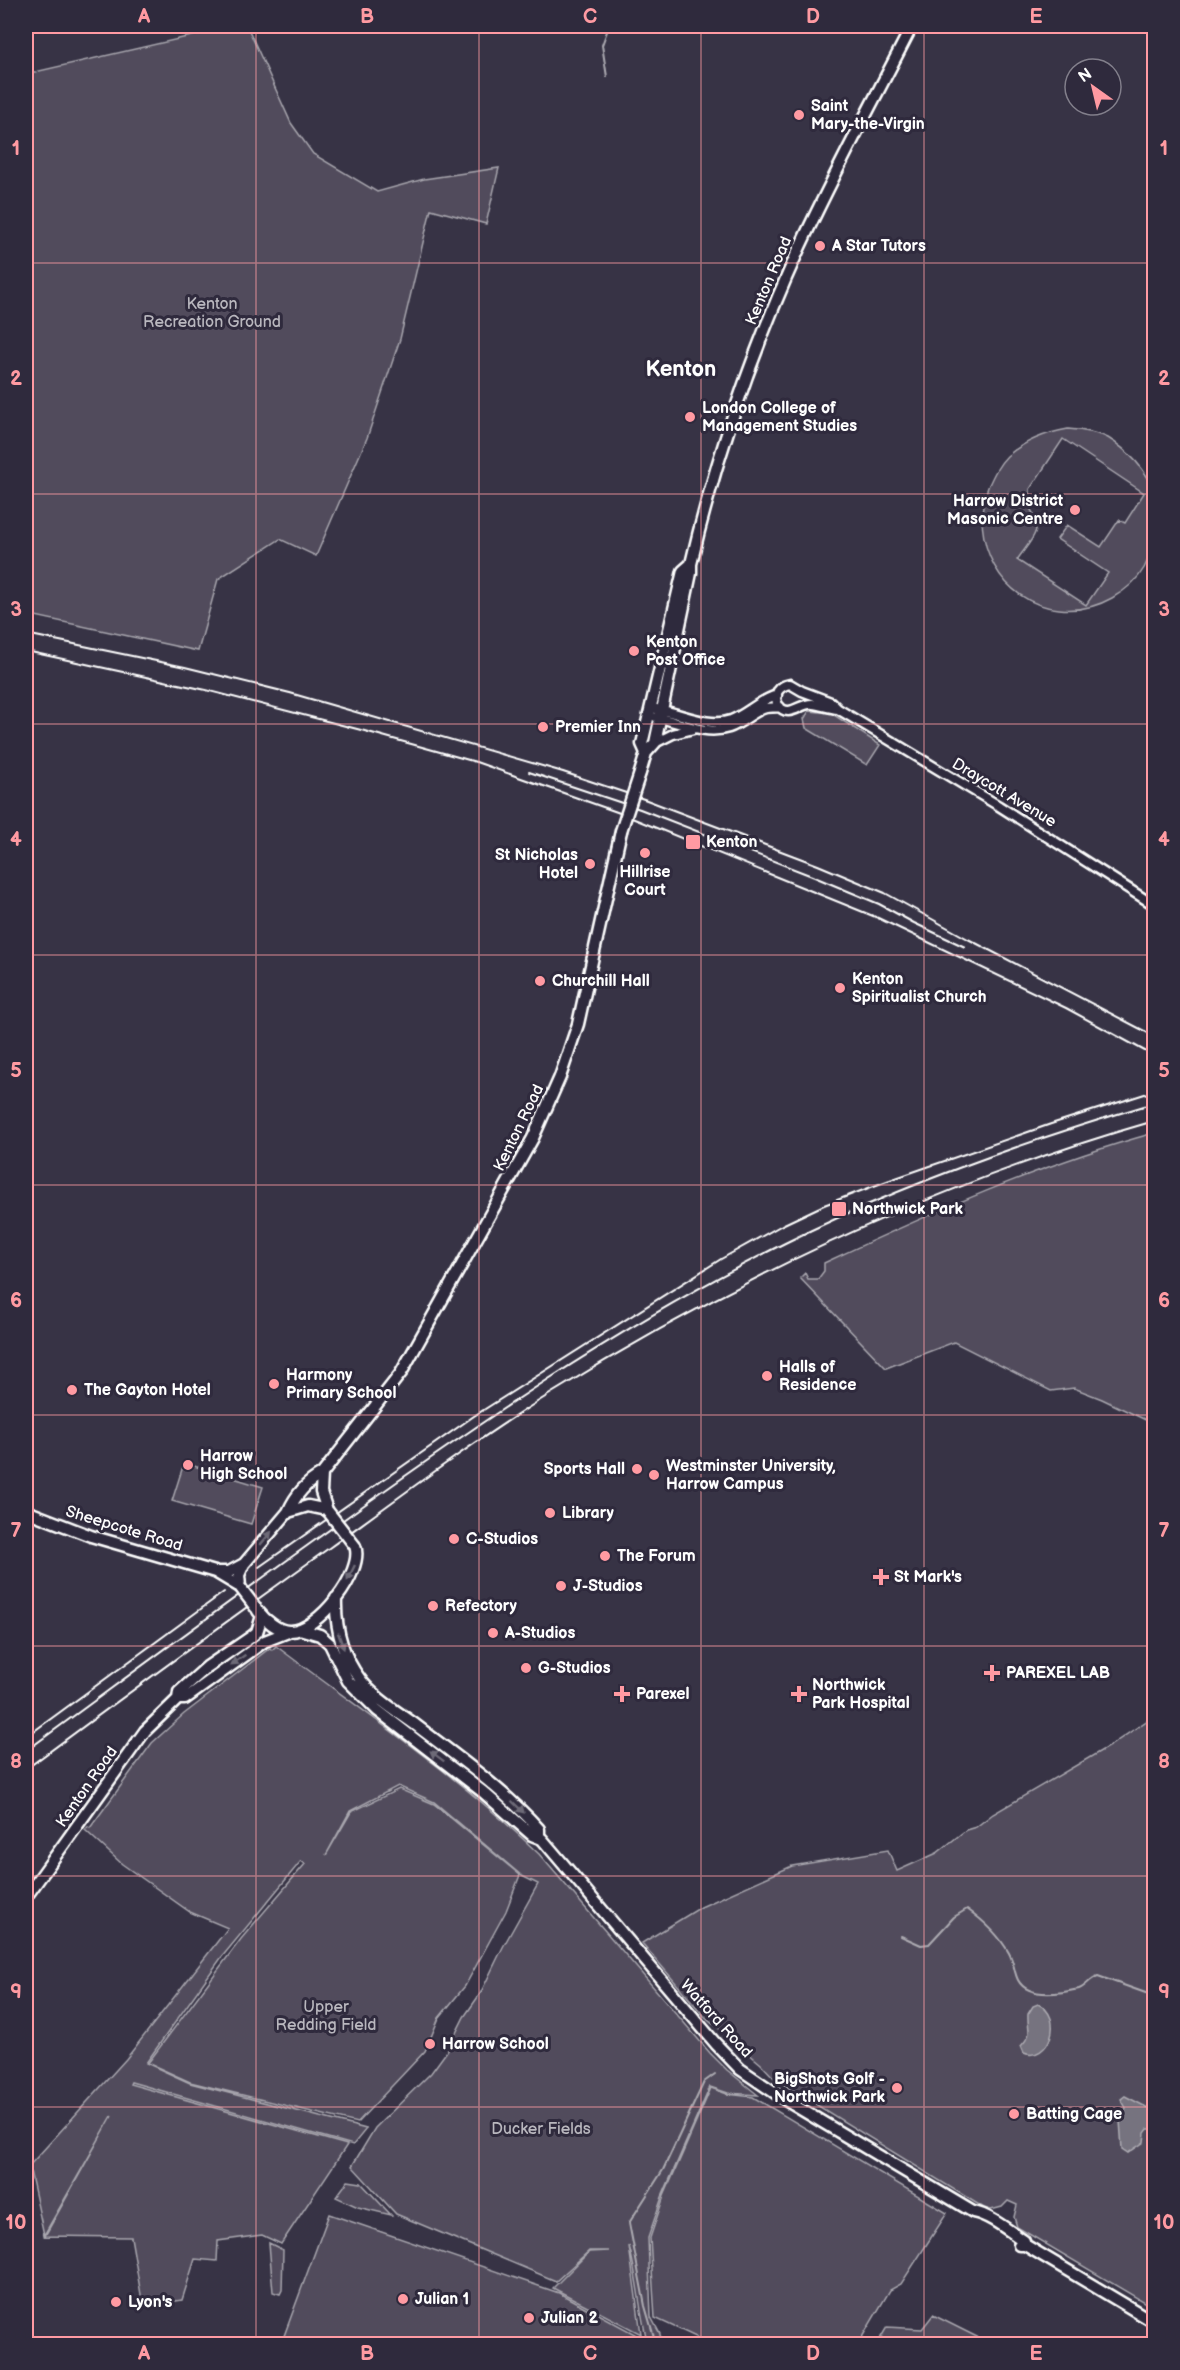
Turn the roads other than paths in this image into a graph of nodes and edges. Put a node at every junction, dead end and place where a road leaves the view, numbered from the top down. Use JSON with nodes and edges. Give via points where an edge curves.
{"nodes":[{"id":1,"x":912,"y":26,"type":"edge"},
{"id":2,"x":691,"y":564,"type":"junction"},
{"id":3,"x":802,"y":691,"type":"junction"},
{"id":4,"x":777,"y":695,"type":"junction"},
{"id":5,"x":803,"y":705,"type":"junction"},
{"id":6,"x":780,"y":707,"type":"junction"},
{"id":7,"x":837,"y":709,"type":"junction"},
{"id":8,"x":650,"y":712,"type":"junction"},
{"id":9,"x":662,"y":714,"type":"junction"},
{"id":10,"x":693,"y":729,"type":"junction"},
{"id":11,"x":655,"y":743,"type":"junction"},
{"id":12,"x":646,"y":753,"type":"junction"},
{"id":13,"x":1155,"y":905,"type":"edge"},
{"id":14,"x":322,"y":1474,"type":"junction"},
{"id":15,"x":327,"y":1510,"type":"junction"},
{"id":16,"x":26,"y":1511,"type":"edge"},
{"id":17,"x":288,"y":1512,"type":"junction"},
{"id":18,"x":244,"y":1564,"type":"junction"},
{"id":19,"x":215,"y":1572,"type":"junction"},
{"id":20,"x":240,"y":1587,"type":"junction"},
{"id":21,"x":336,"y":1598,"type":"junction"},
{"id":22,"x":259,"y":1612,"type":"junction"},
{"id":23,"x":303,"y":1630,"type":"junction"},
{"id":24,"x":288,"y":1632,"type":"junction"},
{"id":25,"x":178,"y":1699,"type":"junction"},
{"id":26,"x":539,"y":1836,"type":"junction"},
{"id":27,"x":26,"y":1897,"type":"edge"},
{"id":28,"x":1155,"y":2322,"type":"edge"}],
"edges":[{"from":1,"to":2,"type":"main road","name":"Kenton Road","via":[[799,249],[766,326],[717,463]]},
{"from":2,"to":8,"type":"main road","name":"Kenton Road","via":[[683,571]]},
{"from":2,"to":9,"type":"main road","name":"Kenton Road"},
{"from":3,"to":4,"type":"street","name":"Draycott Avenue","via":[[790,684]]},
{"from":3,"to":5,"type":"street"},
{"from":3,"to":7,"type":"street","name":"Draycott Avenue","via":[[826,699]]},
{"from":4,"to":6,"type":"street"},
{"from":4,"to":9,"type":"street","via":[[722,722]]},
{"from":5,"to":6,"type":"street","name":"Draycott Avenue","via":[[790,712]]},
{"from":5,"to":7,"type":"street","name":"Draycott Avenue"},
{"from":6,"to":10,"type":"street","via":[[765,708],[727,729]]},
{"from":7,"to":13,"type":"street","name":"Draycott Avenue"},
{"from":8,"to":9,"type":"street"},
{"from":8,"to":12,"type":"main road","name":"Kenton Road","via":[[642,744]]},
{"from":9,"to":10,"type":"street"},
{"from":9,"to":11,"type":"main road","name":"Kenton Road"},
{"from":10,"to":11,"type":"street"},
{"from":11,"to":12,"type":"main road","name":"Kenton Road"},
{"from":12,"to":14,"type":"main road","name":"Kenton Road","bridge":true,"via":[[621,831],[578,1024],[533,1138],[401,1373]]},
{"from":14,"to":15,"type":"main road","via":[[321,1492]]},
{"from":14,"to":17,"type":"main road","name":"Kenton Road","via":[[293,1501]]},
{"from":15,"to":17,"type":"main road","via":[[308,1506]]},
{"from":15,"to":21,"type":"main road","one_way":true,"bridge":true,"via":[[355,1546],[357,1559]]},
{"from":16,"to":19,"type":"main road","name":"Sheepcote Road","via":[[91,1536]]},
{"from":18,"to":17,"type":"main road","one_way":true},
{"from":18,"to":19,"type":"main road","via":[[229,1572]]},
{"from":18,"to":20,"type":"main road","via":[[239,1575]]},
{"from":19,"to":20,"type":"main road","name":"Sheepcote Road"},
{"from":20,"to":22,"type":"main road","bridge":true},
{"from":21,"to":23,"type":"main road"},
{"from":21,"to":26,"type":"main road","name":"Watford Road","one_way":true,"via":[[339,1637],[360,1680],[490,1782],[539,1829]]},
{"from":22,"to":24,"type":"main road","via":[[274,1626]]},
{"from":22,"to":25,"type":"main road","name":"Kenton Road","via":[[257,1632],[203,1671],[179,1692]]},
{"from":23,"to":24,"type":"main road"},
{"from":26,"to":23,"type":"main road","name":"Watford Road","one_way":true,"via":[[532,1835],[377,1710],[348,1681],[330,1644],[320,1635]]},
{"from":24,"to":25,"type":"main road","name":"Kenton Road","one_way":true,"via":[[265,1641],[185,1699]]},
{"from":25,"to":27,"type":"main road","name":"Kenton Road","via":[[146,1731]]},
{"from":26,"to":28,"type":"main road","name":"Watford Road","via":[[710,2038],[740,2068],[787,2101],[980,2213],[1025,2245]]}]}
